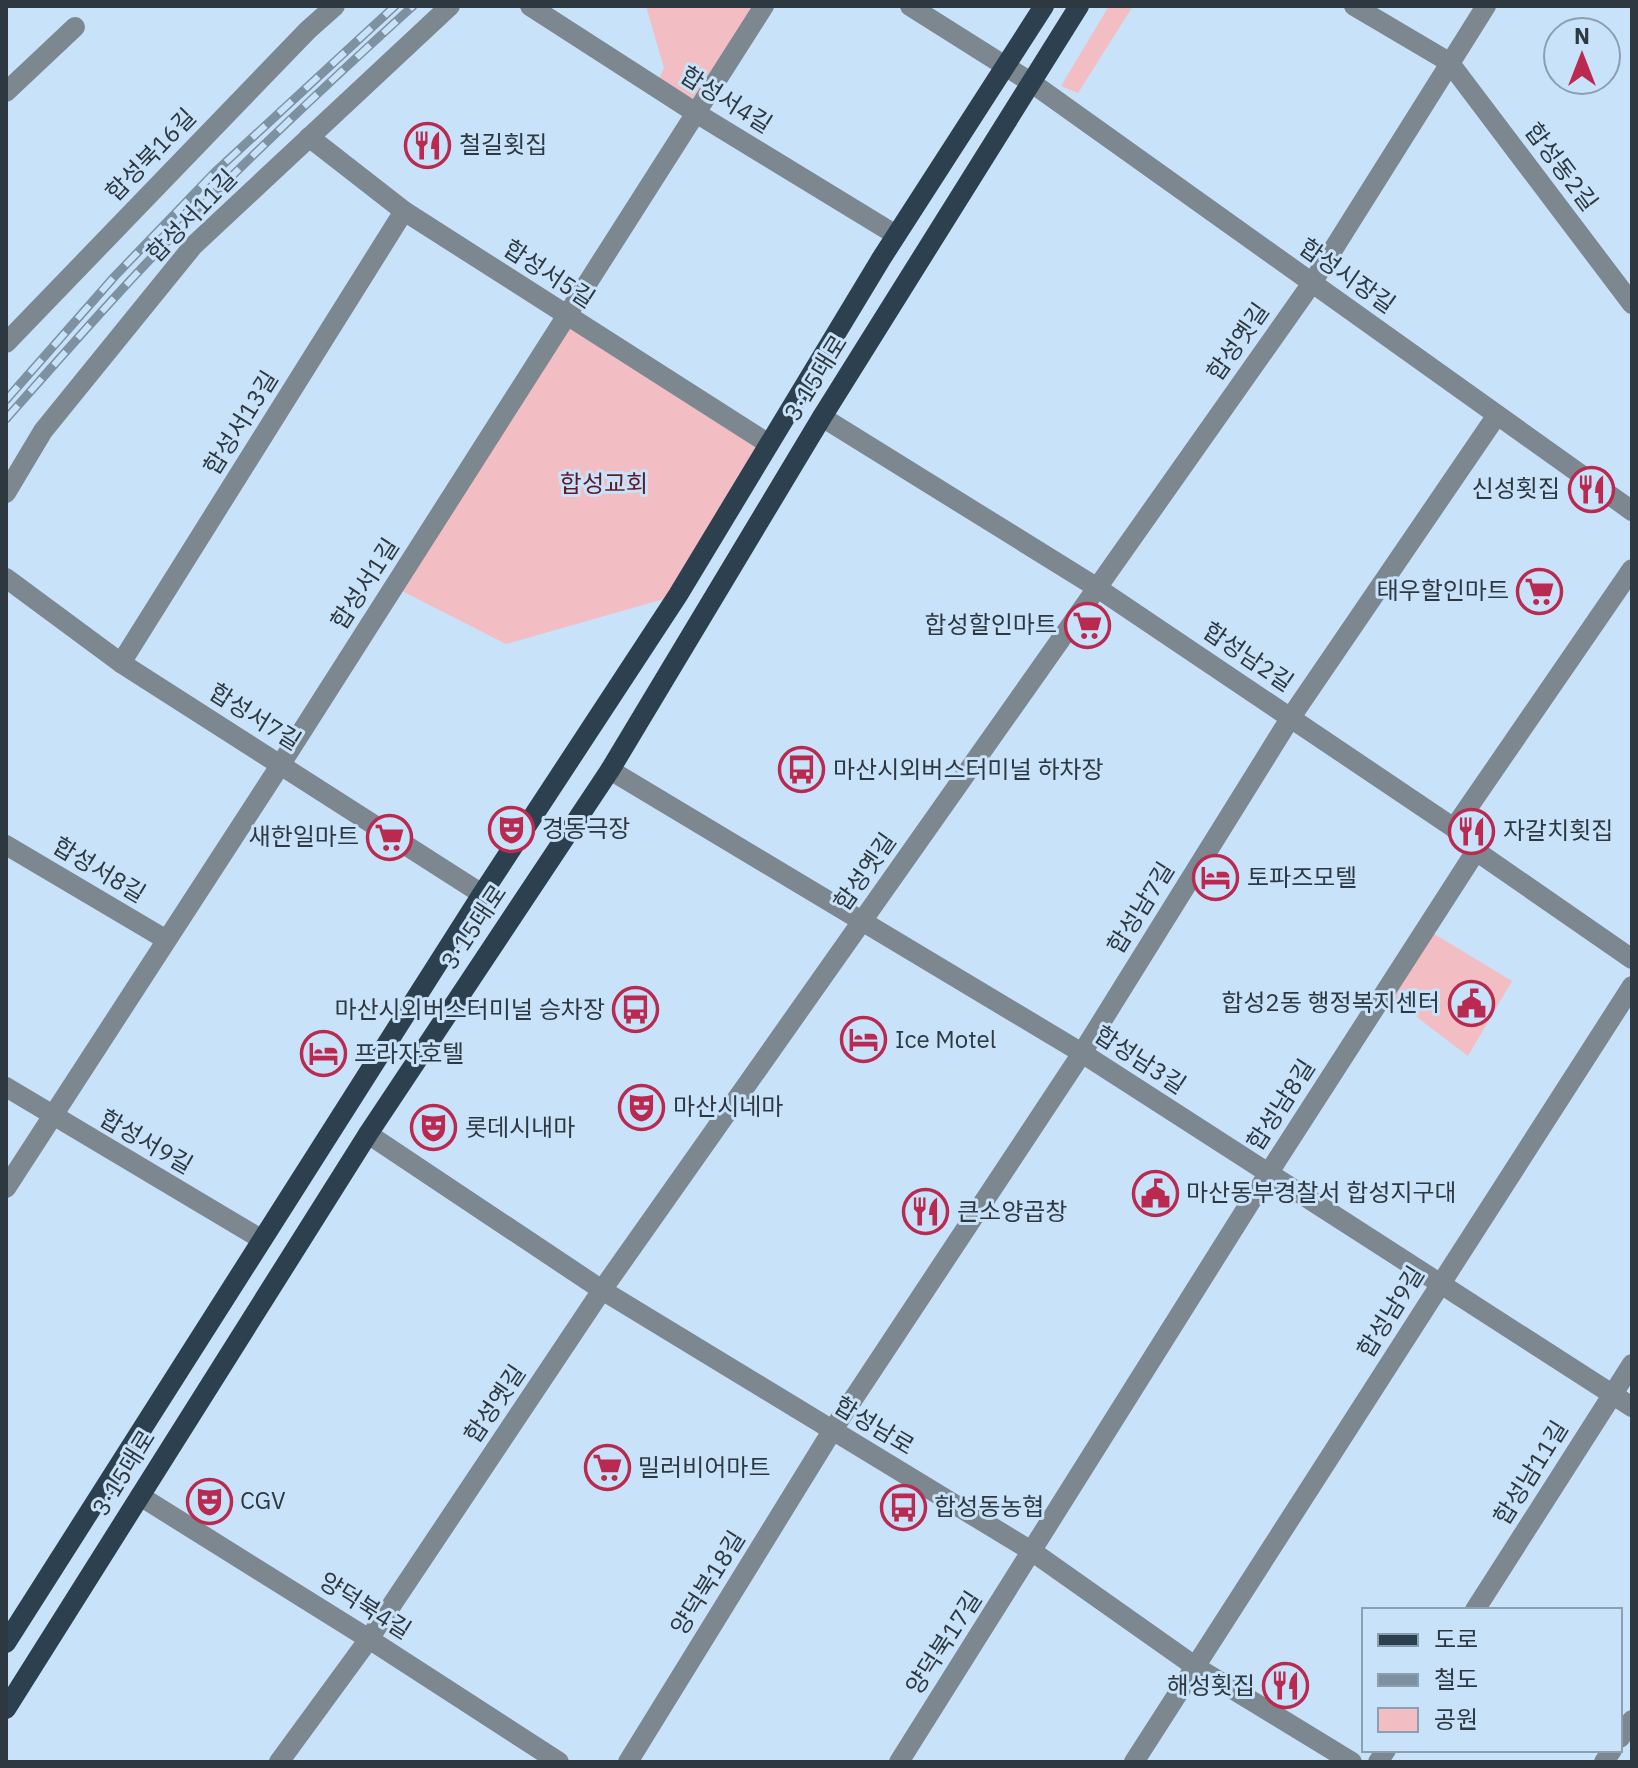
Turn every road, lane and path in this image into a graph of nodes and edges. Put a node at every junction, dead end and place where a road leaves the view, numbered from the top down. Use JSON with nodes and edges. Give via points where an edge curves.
{"nodes":[{"id":1,"x":335,"y":6,"type":"edge"},
{"id":2,"x":450,"y":6,"type":"edge"},
{"id":3,"x":530,"y":6,"type":"edge"},
{"id":4,"x":764,"y":6,"type":"edge"},
{"id":5,"x":910,"y":6,"type":"edge"},
{"id":6,"x":1044,"y":6,"type":"edge"},
{"id":7,"x":1079,"y":6,"type":"edge"},
{"id":8,"x":1354,"y":6,"type":"edge"},
{"id":9,"x":1486,"y":6,"type":"edge"},
{"id":10,"x":75,"y":27,"type":"dead end"},
{"id":11,"x":1449,"y":62,"type":"junction"},
{"id":12,"x":1005,"y":66,"type":"junction"},
{"id":13,"x":1032,"y":83,"type":"junction"},
{"id":14,"x":6,"y":92,"type":"edge"},
{"id":15,"x":696,"y":113,"type":"junction"},
{"id":16,"x":309,"y":137,"type":"junction"},
{"id":17,"x":404,"y":211,"type":"junction"},
{"id":18,"x":896,"y":235,"type":"junction"},
{"id":19,"x":1312,"y":283,"type":"junction"},
{"id":20,"x":1632,"y":304,"type":"edge"},
{"id":21,"x":567,"y":316,"type":"junction"},
{"id":22,"x":6,"y":343,"type":"edge"},
{"id":23,"x":1497,"y":415,"type":"junction"},
{"id":24,"x":822,"y":417,"type":"junction"},
{"id":25,"x":769,"y":444,"type":"junction"},
{"id":26,"x":6,"y":493,"type":"edge"},
{"id":27,"x":1632,"y":511,"type":"edge"},
{"id":28,"x":1632,"y":569,"type":"edge"},
{"id":29,"x":6,"y":578,"type":"edge"},
{"id":30,"x":1096,"y":587,"type":"junction"},
{"id":31,"x":121,"y":663,"type":"junction"},
{"id":32,"x":1291,"y":717,"type":"junction"},
{"id":33,"x":281,"y":764,"type":"junction"},
{"id":34,"x":610,"y":770,"type":"junction"},
{"id":35,"x":1454,"y":828,"type":"junction"},
{"id":36,"x":6,"y":845,"type":"edge"},
{"id":37,"x":1476,"y":851,"type":"junction"},
{"id":38,"x":482,"y":894,"type":"junction"},
{"id":39,"x":861,"y":923,"type":"junction"},
{"id":40,"x":165,"y":939,"type":"junction"},
{"id":41,"x":1632,"y":959,"type":"edge"},
{"id":42,"x":1632,"y":986,"type":"edge"},
{"id":43,"x":1082,"y":1053,"type":"junction"},
{"id":44,"x":6,"y":1087,"type":"edge"},
{"id":45,"x":51,"y":1116,"type":"junction"},
{"id":46,"x":368,"y":1134,"type":"junction"},
{"id":47,"x":1268,"y":1174,"type":"junction"},
{"id":48,"x":6,"y":1188,"type":"edge"},
{"id":49,"x":261,"y":1239,"type":"junction"},
{"id":50,"x":1440,"y":1283,"type":"junction"},
{"id":51,"x":602,"y":1290,"type":"junction"},
{"id":52,"x":1632,"y":1364,"type":"edge"},
{"id":53,"x":1612,"y":1394,"type":"junction"},
{"id":54,"x":1632,"y":1407,"type":"edge"},
{"id":55,"x":832,"y":1431,"type":"junction"},
{"id":56,"x":140,"y":1496,"type":"junction"},
{"id":57,"x":1033,"y":1552,"type":"junction"},
{"id":58,"x":1476,"y":1608,"type":"edge"},
{"id":59,"x":369,"y":1639,"type":"junction"},
{"id":60,"x":6,"y":1643,"type":"edge"},
{"id":61,"x":1196,"y":1667,"type":"junction"},
{"id":62,"x":6,"y":1709,"type":"edge"},
{"id":63,"x":279,"y":1762,"type":"edge"},
{"id":64,"x":559,"y":1762,"type":"edge"},
{"id":65,"x":628,"y":1762,"type":"edge"},
{"id":66,"x":899,"y":1762,"type":"edge"},
{"id":67,"x":1134,"y":1762,"type":"edge"},
{"id":68,"x":1352,"y":1762,"type":"edge"}],
"edges":[{"from":1,"to":22,"type":"street","name":"합성북16길"},
{"from":2,"to":16,"type":"street","name":"합성서11길"},
{"from":3,"to":15,"type":"street","name":"합성서4길"},
{"from":4,"to":15,"type":"street","name":"합성서1길"},
{"from":5,"to":12,"type":"street","name":"합성시장길"},
{"from":6,"to":12,"type":"main road","name":"3·15대로"},
{"from":7,"to":13,"type":"main road","name":"3·15대로"},
{"from":8,"to":11,"type":"street"},
{"from":9,"to":11,"type":"street","name":"합성옛길"},
{"from":10,"to":14,"type":"street"},
{"from":11,"to":19,"type":"street","name":"합성옛길"},
{"from":11,"to":20,"type":"street","name":"합성동2길"},
{"from":12,"to":13,"type":"street","name":"합성시장길"},
{"from":12,"to":18,"type":"main road","name":"3·15대로"},
{"from":13,"to":19,"type":"street","name":"합성시장길"},
{"from":13,"to":24,"type":"main road","name":"3·15대로"},
{"from":15,"to":18,"type":"street","name":"합성서4길"},
{"from":15,"to":21,"type":"street","name":"합성서1길"},
{"from":16,"to":17,"type":"street","name":"합성서5길"},
{"from":16,"to":26,"type":"street","name":"합성서11길","via":[[193,246],[43,431]]},
{"from":17,"to":21,"type":"street","name":"합성서5길"},
{"from":17,"to":31,"type":"street","name":"합성서13길"},
{"from":18,"to":25,"type":"main road","name":"3·15대로"},
{"from":19,"to":23,"type":"street","name":"합성시장길"},
{"from":19,"to":30,"type":"street","name":"합성옛길"},
{"from":21,"to":25,"type":"street","name":"합성서5길"},
{"from":21,"to":33,"type":"street","name":"합성서1길"},
{"from":23,"to":27,"type":"street","name":"합성시장길"},
{"from":23,"to":32,"type":"street","name":"합성남7길"},
{"from":24,"to":30,"type":"street","name":"합성남2길"},
{"from":24,"to":34,"type":"main road","name":"3·15대로"},
{"from":25,"to":38,"type":"main road","name":"3·15대로","via":[[678,595]]},
{"from":28,"to":35,"type":"street"},
{"from":29,"to":31,"type":"street","name":"합성서7길"},
{"from":30,"to":32,"type":"street","name":"합성남2길"},
{"from":30,"to":39,"type":"street","name":"합성옛길"},
{"from":31,"to":33,"type":"street","name":"합성서7길"},
{"from":32,"to":35,"type":"street","name":"합성남2길"},
{"from":32,"to":43,"type":"street","name":"합성남7길"},
{"from":33,"to":38,"type":"street","name":"합성서7길"},
{"from":33,"to":40,"type":"street","name":"합성서1길"},
{"from":34,"to":39,"type":"street","name":"합성남3길"},
{"from":34,"to":46,"type":"main road","name":"3·15대로"},
{"from":35,"to":37,"type":"street","name":"합성남2길"},
{"from":36,"to":40,"type":"street","name":"합성서8길"},
{"from":37,"to":41,"type":"street","name":"합성남2길"},
{"from":37,"to":47,"type":"street","name":"합성남8길"},
{"from":38,"to":49,"type":"main road","name":"3·15대로"},
{"from":39,"to":43,"type":"street","name":"합성남3길"},
{"from":39,"to":51,"type":"street","name":"합성옛길"},
{"from":40,"to":45,"type":"street","name":"합성서1길"},
{"from":42,"to":50,"type":"street","name":"합성남9길"},
{"from":43,"to":47,"type":"street","name":"합성남3길"},
{"from":43,"to":55,"type":"street","name":"합성남7길"},
{"from":44,"to":45,"type":"street","name":"합성서9길"},
{"from":45,"to":48,"type":"street","name":"합성서1길"},
{"from":45,"to":49,"type":"street","name":"합성서9길"},
{"from":46,"to":51,"type":"street","name":"합성남로"},
{"from":46,"to":56,"type":"main road","name":"3·15대로"},
{"from":47,"to":50,"type":"street","name":"합성남3길"},
{"from":47,"to":57,"type":"street","name":"합성남8길"},
{"from":49,"to":60,"type":"main road","name":"3·15대로"},
{"from":50,"to":53,"type":"street","name":"합성남3길"},
{"from":50,"to":61,"type":"street","name":"합성남9길"},
{"from":51,"to":55,"type":"street","name":"합성남로"},
{"from":51,"to":59,"type":"street","name":"합성옛길"},
{"from":52,"to":53,"type":"street","name":"합성남11길"},
{"from":53,"to":54,"type":"street","name":"합성남3길"},
{"from":53,"to":58,"type":"street","name":"합성남11길"},
{"from":55,"to":57,"type":"street","name":"합성남로"},
{"from":55,"to":65,"type":"street","name":"양덕북18길"},
{"from":56,"to":59,"type":"street","name":"양덕북4길"},
{"from":56,"to":62,"type":"main road","name":"3·15대로"},
{"from":57,"to":61,"type":"street","name":"합성남로"},
{"from":57,"to":66,"type":"street","name":"양덕북17길"},
{"from":59,"to":63,"type":"street","name":"합성옛길"},
{"from":59,"to":64,"type":"street","name":"양덕북4길"},
{"from":61,"to":67,"type":"street","name":"합성남9길"},
{"from":61,"to":68,"type":"street","name":"합성남로"}]}
